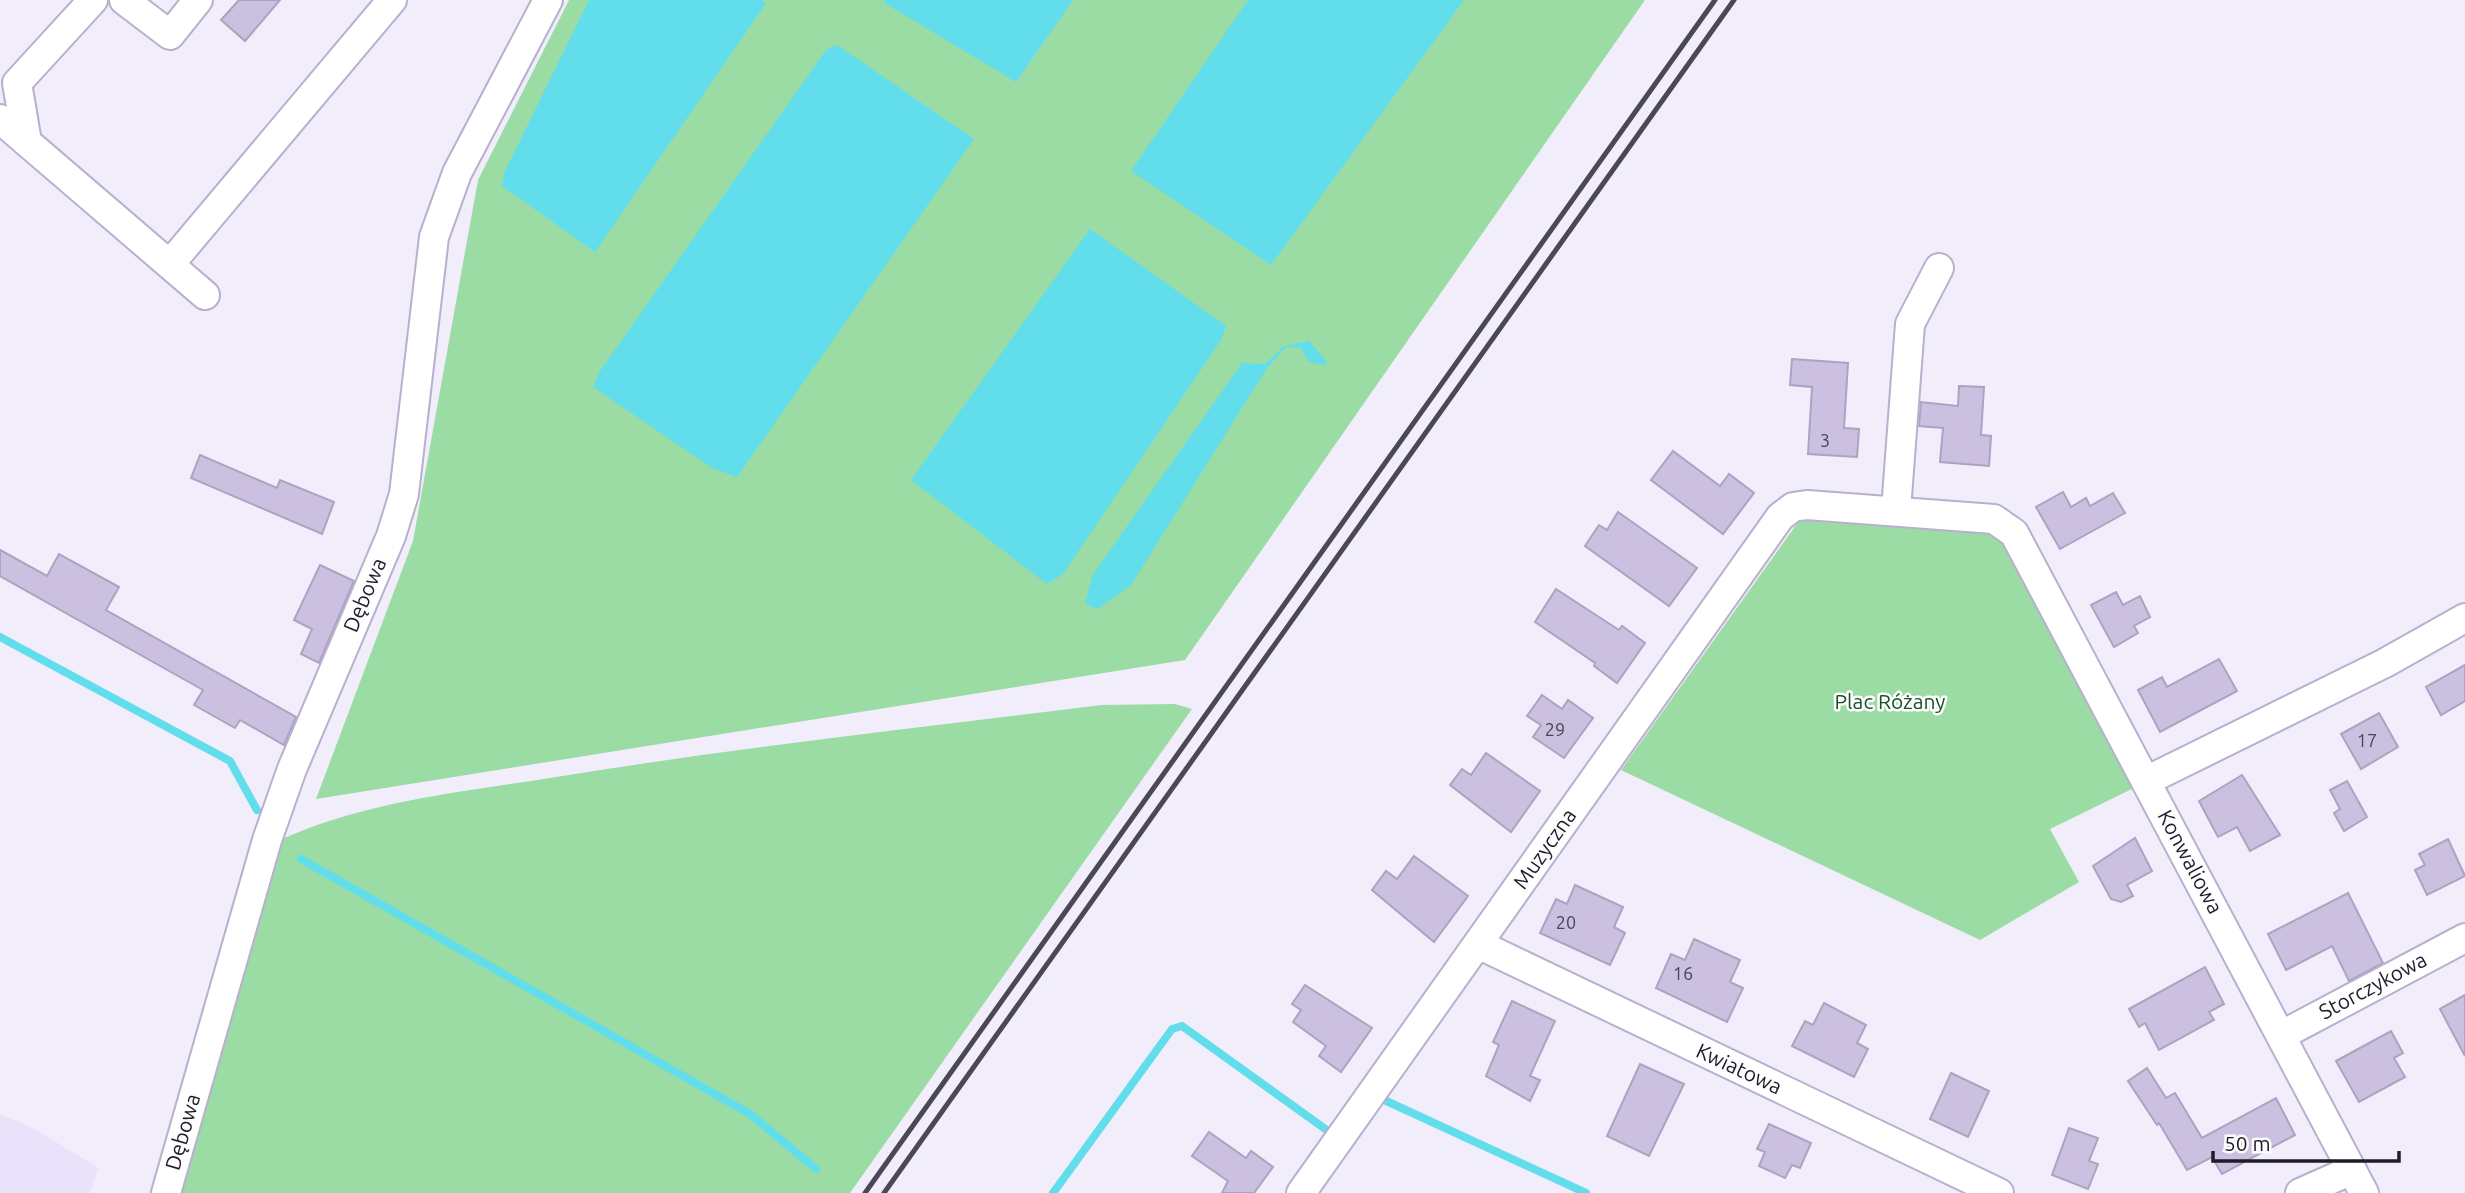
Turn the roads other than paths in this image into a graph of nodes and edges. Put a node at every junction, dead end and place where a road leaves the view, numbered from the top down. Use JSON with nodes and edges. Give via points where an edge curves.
{"nodes":[{"id":1,"x":93,"y":0,"type":"edge"},
{"id":2,"x":124,"y":0,"type":"edge"},
{"id":3,"x":198,"y":0,"type":"edge"},
{"id":4,"x":392,"y":0,"type":"edge"},
{"id":5,"x":548,"y":0,"type":"edge"},
{"id":6,"x":8,"y":83,"type":"edge"},
{"id":7,"x":0,"y":119,"type":"edge"},
{"id":8,"x":27,"y":142,"type":"junction"},
{"id":9,"x":170,"y":264,"type":"junction"},
{"id":10,"x":1939,"y":268,"type":"dead end"},
{"id":11,"x":205,"y":295,"type":"dead end"},
{"id":12,"x":1896,"y":510,"type":"junction"},
{"id":13,"x":2465,"y":618,"type":"edge"},
{"id":14,"x":2146,"y":781,"type":"junction"},
{"id":15,"x":2465,"y":938,"type":"edge"},
{"id":16,"x":1478,"y":944,"type":"junction"},
{"id":17,"x":2282,"y":1035,"type":"junction"},
{"id":18,"x":2358,"y":1181,"type":"edge"},
{"id":19,"x":166,"y":1193,"type":"edge"},
{"id":20,"x":1301,"y":1193,"type":"edge"},
{"id":21,"x":1999,"y":1193,"type":"edge"},
{"id":22,"x":2301,"y":1193,"type":"edge"}],
"edges":[{"from":1,"to":6,"type":"street"},
{"from":2,"to":3,"type":"street","via":[[170,35]]},
{"from":4,"to":9,"type":"street"},
{"from":5,"to":19,"type":"street","name":"Dębowa","via":[[457,173],[435,237],[404,494],[267,840]]},
{"from":6,"to":8,"type":"street"},
{"from":7,"to":8,"type":"street"},
{"from":8,"to":9,"type":"street"},
{"from":9,"to":11,"type":"street"},
{"from":10,"to":12,"type":"street","via":[[1910,324]]},
{"from":12,"to":14,"type":"street","name":"Konwaliowa","via":[[1994,519],[2014,533]]},
{"from":12,"to":16,"type":"street","name":"Muzyczna","via":[[1807,505],[1793,507],[1780,517]]},
{"from":13,"to":14,"type":"street","via":[[2385,663]]},
{"from":14,"to":17,"type":"street","name":"Konwaliowa"},
{"from":15,"to":17,"type":"street","name":"Storczykowa"},
{"from":16,"to":20,"type":"street","name":"Muzyczna"},
{"from":16,"to":21,"type":"street","name":"Kwiatowa"},
{"from":17,"to":18,"type":"street","name":"Konwaliowa"},
{"from":18,"to":22,"type":"street"}]}
